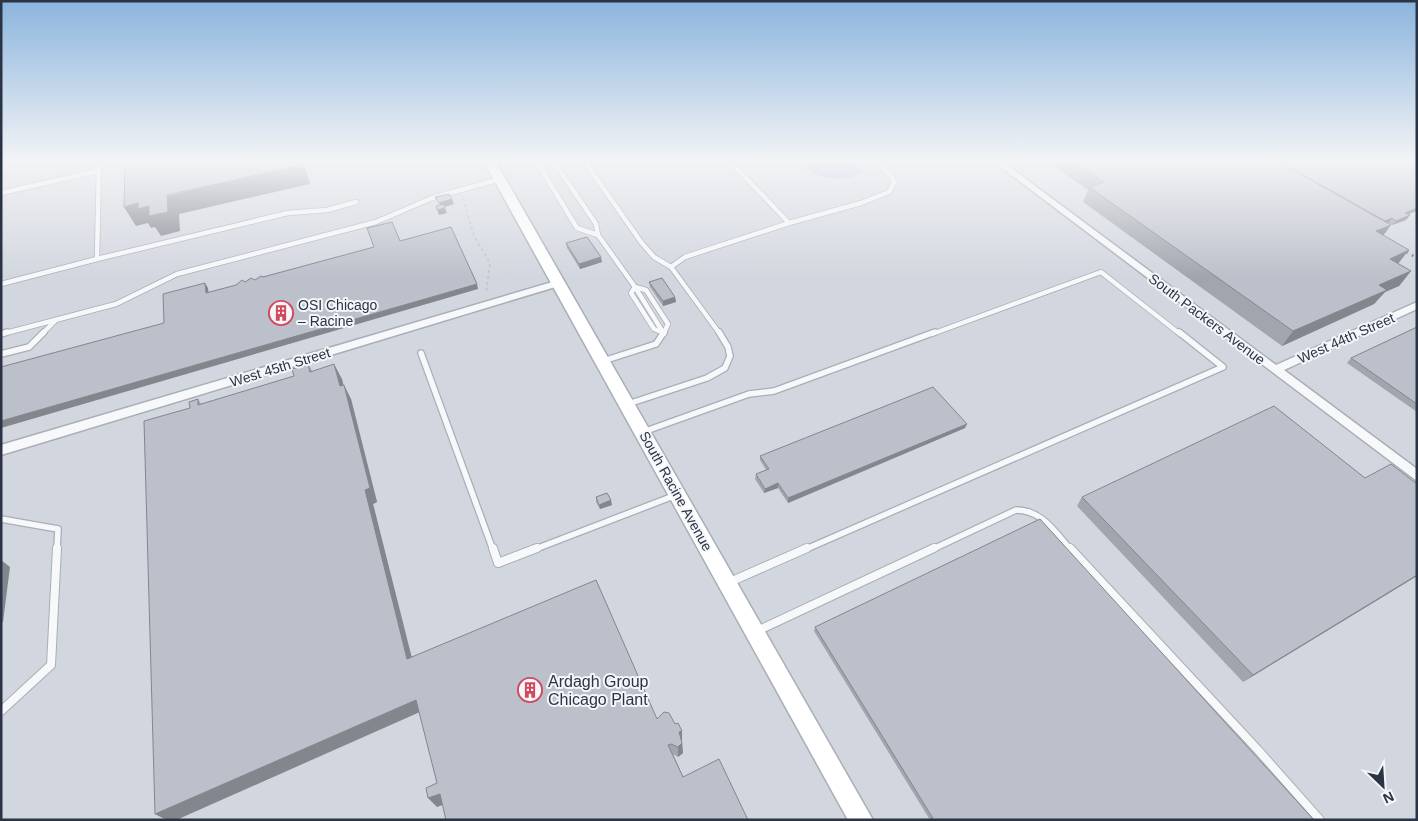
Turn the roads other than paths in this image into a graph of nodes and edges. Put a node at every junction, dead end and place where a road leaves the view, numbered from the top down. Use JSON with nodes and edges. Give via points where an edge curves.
{"nodes":[{"id":1,"x":98,"y":200,"type":"edge"},
{"id":2,"x":427,"y":200,"type":"edge"},
{"id":3,"x":512,"y":200,"type":"edge"},
{"id":4,"x":560,"y":200,"type":"edge"},
{"id":5,"x":580,"y":200,"type":"edge"},
{"id":6,"x":612,"y":200,"type":"edge"},
{"id":7,"x":768,"y":200,"type":"edge"},
{"id":8,"x":868,"y":200,"type":"edge"},
{"id":9,"x":1049,"y":200,"type":"edge"},
{"id":10,"x":356,"y":202,"type":"dead end"},
{"id":11,"x":790,"y":223,"type":"junction"},
{"id":12,"x":598,"y":235,"type":"junction"},
{"id":13,"x":97,"y":259,"type":"junction"},
{"id":14,"x":671,"y":267,"type":"junction"},
{"id":15,"x":1,"y":284,"type":"edge"},
{"id":16,"x":560,"y":284,"type":"junction"},
{"id":17,"x":635,"y":287,"type":"junction"},
{"id":18,"x":1417,"y":305,"type":"edge"},
{"id":19,"x":56,"y":320,"type":"junction"},
{"id":20,"x":664,"y":333,"type":"junction"},
{"id":21,"x":1,"y":334,"type":"edge"},
{"id":22,"x":421,"y":353,"type":"dead end"},
{"id":23,"x":1,"y":354,"type":"edge"},
{"id":24,"x":603,"y":361,"type":"junction"},
{"id":25,"x":1275,"y":370,"type":"junction"},
{"id":26,"x":628,"y":404,"type":"junction"},
{"id":27,"x":643,"y":432,"type":"junction"},
{"id":28,"x":1,"y":450,"type":"edge"},
{"id":29,"x":1417,"y":476,"type":"edge"},
{"id":30,"x":678,"y":494,"type":"junction"},
{"id":31,"x":1,"y":519,"type":"edge"},
{"id":32,"x":728,"y":583,"type":"junction"},
{"id":33,"x":756,"y":632,"type":"junction"},
{"id":34,"x":1,"y":711,"type":"edge"},
{"id":35,"x":861,"y":820,"type":"edge"},
{"id":36,"x":1320,"y":820,"type":"edge"}],
"edges":[{"from":1,"to":13,"type":"lane"},
{"from":2,"to":19,"type":"lane","via":[[376,222],[178,274],[116,304]]},
{"from":3,"to":16,"type":"street","name":"South Racine Avenue"},
{"from":4,"to":12,"type":"lane","via":[[577,228]]},
{"from":5,"to":12,"type":"lane","via":[[596,224]]},
{"from":6,"to":14,"type":"lane","via":[[654,257]]},
{"from":7,"to":11,"type":"lane"},
{"from":8,"to":11,"type":"lane"},
{"from":9,"to":25,"type":"street","name":"South Packers Avenue"},
{"from":10,"to":13,"type":"lane","via":[[327,210],[288,213]]},
{"from":11,"to":14,"type":"lane","via":[[685,257]]},
{"from":12,"to":17,"type":"lane"},
{"from":13,"to":15,"type":"lane"},
{"from":14,"to":26,"type":"lane","via":[[715,326],[730,356],[724,368],[707,378]]},
{"from":16,"to":24,"type":"street","name":"South Racine Avenue"},
{"from":16,"to":28,"type":"street","name":"West 45th Street"},
{"from":17,"to":20,"type":"lane","via":[[632,293],[654,329]]},
{"from":17,"to":20,"type":"lane","via":[[646,290],[668,324]]},
{"from":18,"to":25,"type":"street","name":"West 44th Street"},
{"from":19,"to":21,"type":"lane"},
{"from":19,"to":23,"type":"lane","via":[[29,347]]},
{"from":20,"to":24,"type":"lane","via":[[656,344]]},
{"from":22,"to":30,"type":"lane","via":[[498,563]]},
{"from":24,"to":26,"type":"street","name":"South Racine Avenue"},
{"from":25,"to":29,"type":"street","name":"South Packers Avenue"},
{"from":26,"to":27,"type":"street","name":"South Racine Avenue"},
{"from":27,"to":30,"type":"street","name":"South Racine Avenue"},
{"from":27,"to":32,"type":"lane","via":[[749,394],[774,391],[1101,272],[1222,367]]},
{"from":30,"to":32,"type":"street","name":"South Racine Avenue"},
{"from":31,"to":34,"type":"lane","via":[[58,529],[50,665]]},
{"from":32,"to":33,"type":"street","name":"South Racine Avenue"},
{"from":33,"to":35,"type":"street","name":"South Racine Avenue"},
{"from":33,"to":36,"type":"lane","via":[[1016,510],[1028,510],[1048,525]]}]}
